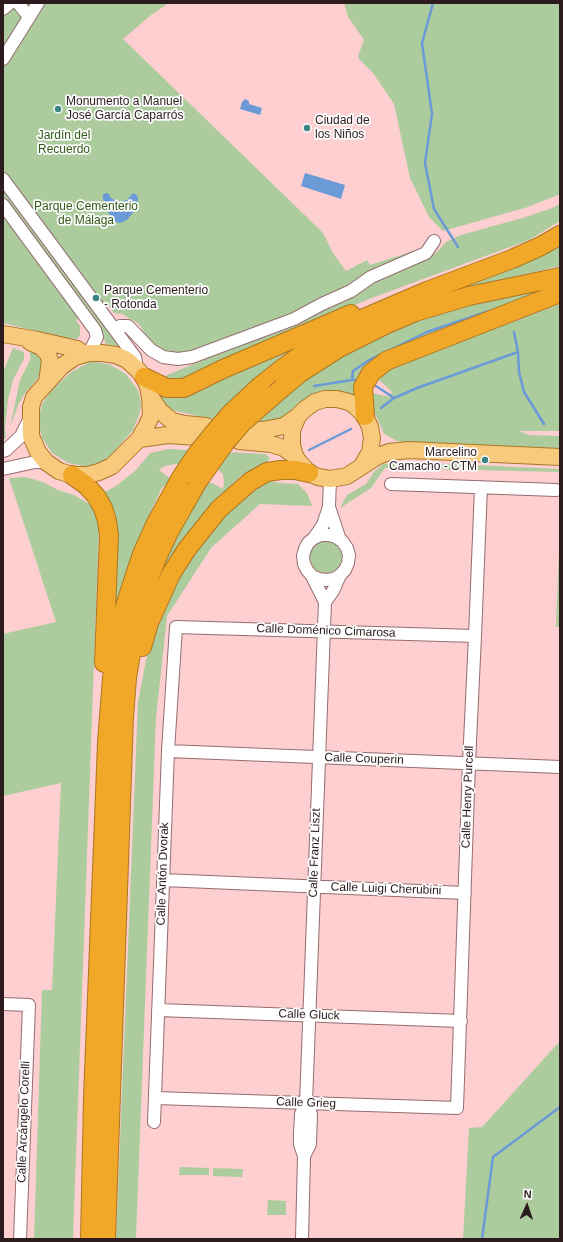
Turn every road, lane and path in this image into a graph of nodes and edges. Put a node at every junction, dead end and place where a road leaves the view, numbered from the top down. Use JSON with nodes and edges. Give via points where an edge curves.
{"nodes":[{"id":1,"x":10,"y":3,"type":"edge"},
{"id":2,"x":18,"y":3,"type":"edge"},
{"id":3,"x":38,"y":3,"type":"edge"},
{"id":4,"x":3,"y":8,"type":"edge"},
{"id":5,"x":29,"y":17,"type":"junction"},
{"id":6,"x":3,"y":59,"type":"edge"},
{"id":7,"x":3,"y":179,"type":"edge"},
{"id":8,"x":3,"y":205,"type":"edge"},
{"id":9,"x":560,"y":235,"type":"edge"},
{"id":10,"x":434,"y":241,"type":"dead end"},
{"id":11,"x":560,"y":277,"type":"edge"},
{"id":12,"x":427,"y":291,"type":"junction"},
{"id":13,"x":560,"y":293,"type":"edge"},
{"id":14,"x":115,"y":330,"type":"junction"},
{"id":15,"x":3,"y":334,"type":"edge"},
{"id":16,"x":24,"y":338,"type":"junction"},
{"id":17,"x":86,"y":353,"type":"junction"},
{"id":18,"x":141,"y":373,"type":"junction"},
{"id":19,"x":47,"y":382,"type":"junction"},
{"id":20,"x":150,"y":396,"type":"junction"},
{"id":21,"x":298,"y":416,"type":"junction"},
{"id":22,"x":30,"y":417,"type":"junction"},
{"id":23,"x":368,"y":422,"type":"junction"},
{"id":24,"x":250,"y":429,"type":"dead end"},
{"id":25,"x":139,"y":439,"type":"junction"},
{"id":26,"x":239,"y":441,"type":"dead end"},
{"id":27,"x":409,"y":450,"type":"junction"},
{"id":28,"x":3,"y":451,"type":"edge"},
{"id":29,"x":295,"y":456,"type":"junction"},
{"id":30,"x":560,"y":457,"type":"edge"},
{"id":31,"x":46,"y":462,"type":"junction"},
{"id":32,"x":363,"y":464,"type":"junction"},
{"id":33,"x":3,"y":469,"type":"edge"},
{"id":34,"x":309,"y":473,"type":"junction"},
{"id":35,"x":72,"y":475,"type":"junction"},
{"id":36,"x":330,"y":479,"type":"junction"},
{"id":37,"x":189,"y":480,"type":"junction"},
{"id":38,"x":391,"y":484,"type":"dead end"},
{"id":39,"x":480,"y":487,"type":"junction"},
{"id":40,"x":556,"y":490,"type":"dead end"},
{"id":41,"x":329,"y":507,"type":"junction"},
{"id":42,"x":314,"y":538,"type":"junction"},
{"id":43,"x":340,"y":540,"type":"junction"},
{"id":44,"x":340,"y":575,"type":"junction"},
{"id":45,"x":312,"y":576,"type":"junction"},
{"id":46,"x":325,"y":602,"type":"junction"},
{"id":47,"x":176,"y":627,"type":"joint"},
{"id":48,"x":324,"y":631,"type":"junction"},
{"id":49,"x":475,"y":636,"type":"junction"},
{"id":50,"x":124,"y":717,"type":"junction"},
{"id":51,"x":107,"y":743,"type":"junction"},
{"id":52,"x":168,"y":751,"type":"junction"},
{"id":53,"x":319,"y":757,"type":"junction"},
{"id":54,"x":469,"y":763,"type":"junction"},
{"id":55,"x":560,"y":766,"type":"edge"},
{"id":56,"x":163,"y":880,"type":"junction"},
{"id":57,"x":314,"y":886,"type":"junction"},
{"id":58,"x":466,"y":893,"type":"junction"},
{"id":59,"x":3,"y":1004,"type":"edge"},
{"id":60,"x":158,"y":1010,"type":"junction"},
{"id":61,"x":310,"y":1015,"type":"junction"},
{"id":62,"x":461,"y":1021,"type":"junction"},
{"id":63,"x":156,"y":1098,"type":"junction"},
{"id":64,"x":306,"y":1103,"type":"junction"},
{"id":65,"x":457,"y":1108,"type":"joint"},
{"id":66,"x":154,"y":1122,"type":"dead end"},
{"id":67,"x":90,"y":1177,"type":"junction"},
{"id":68,"x":20,"y":1239,"type":"edge"},
{"id":69,"x":84,"y":1239,"type":"edge"},
{"id":70,"x":90,"y":1239,"type":"edge"},
{"id":71,"x":106,"y":1239,"type":"edge"},
{"id":72,"x":302,"y":1239,"type":"edge"}],
"edges":[{"from":1,"to":4,"type":"street"},
{"from":2,"to":5,"type":"street"},
{"from":3,"to":5,"type":"street"},
{"from":5,"to":6,"type":"street"},
{"from":7,"to":14,"type":"street"},
{"from":8,"to":17,"type":"street","via":[[95,330],[97,337]]},
{"from":9,"to":12,"type":"highway","via":[[512,259]]},
{"from":10,"to":14,"type":"street","via":[[426,252],[370,277],[351,291],[294,319],[192,357],[163,357],[151,350],[128,326],[120,326]]},
{"from":11,"to":37,"type":"highway","bridge":true,"via":[[469,296],[415,312],[339,348],[300,373],[242,423]]},
{"from":12,"to":18,"type":"highway","via":[[399,295],[322,326],[184,388],[167,388]]},
{"from":12,"to":37,"type":"highway","bridge":true,"via":[[336,333],[296,358],[260,386],[212,435]]},
{"from":13,"to":23,"type":"highway","via":[[386,361],[371,373],[363,387]]},
{"from":14,"to":18,"type":"street","via":[[135,357]]},
{"from":15,"to":16,"type":"main road"},
{"from":16,"to":17,"type":"main road"},
{"from":16,"to":19,"type":"main road","via":[[48,354],[50,361]]},
{"from":17,"to":18,"type":"main road","via":[[102,352],[116,355],[127,360]]},
{"from":17,"to":19,"type":"main road","via":[[62,366]]},
{"from":18,"to":20,"type":"main road"},
{"from":19,"to":22,"type":"main road","via":[[34,397]]},
{"from":20,"to":25,"type":"main road","via":[[150,416]]},
{"from":20,"to":25,"type":"main road","via":[[160,411],[172,421],[186,424],[202,432]]},
{"from":21,"to":23,"type":"main road","via":[[315,402],[337,399],[356,407]]},
{"from":21,"to":24,"type":"main road","via":[[284,426],[274,429]]},
{"from":21,"to":29,"type":"main road","via":[[292,430]]},
{"from":22,"to":28,"type":"street","via":[[21,436]]},
{"from":22,"to":31,"type":"main road","via":[[31,436]]},
{"from":23,"to":27,"type":"main road","via":[[383,439]]},
{"from":23,"to":32,"type":"main road","via":[[372,438],[370,452]]},
{"from":25,"to":35,"type":"main road","via":[[115,463],[99,472]]},
{"from":26,"to":29,"type":"main road","via":[[271,444],[284,448]]},
{"from":27,"to":30,"type":"main road"},
{"from":27,"to":32,"type":"main road","via":[[389,452]]},
{"from":29,"to":34,"type":"main road"},
{"from":31,"to":33,"type":"street"},
{"from":31,"to":35,"type":"main road","via":[[59,471]]},
{"from":32,"to":36,"type":"main road","via":[[347,476]]},
{"from":34,"to":36,"type":"main road"},
{"from":34,"to":50,"type":"highway","via":[[281,470],[267,472],[251,481],[219,509],[187,549],[171,574],[149,624],[140,654],[132,699]]},
{"from":35,"to":51,"type":"highway","via":[[96,496],[103,508],[109,535],[102,722]]},
{"from":36,"to":41,"type":"street","name":"Calle Franz Liszt"},
{"from":37,"to":50,"type":"highway","via":[[156,560],[137,617]]},
{"from":37,"to":51,"type":"highway","via":[[155,525],[142,554],[122,616],[112,678]]},
{"from":38,"to":39,"type":"street"},
{"from":39,"to":40,"type":"street"},
{"from":39,"to":49,"type":"street","name":"Calle Henry Purcell"},
{"from":41,"to":42,"type":"street","name":"Calle Franz Liszt"},
{"from":41,"to":43,"type":"street","name":"Calle Franz Liszt"},
{"from":42,"to":43,"type":"street","via":[[329,535]]},
{"from":42,"to":45,"type":"street","name":"Calle Franz Liszt","via":[[308,543],[303,556],[304,564]]},
{"from":43,"to":44,"type":"street","name":"Calle Franz Liszt","via":[[349,555],[345,570]]},
{"from":44,"to":45,"type":"street","via":[[325,580]]},
{"from":44,"to":46,"type":"street","name":"Calle Franz Liszt"},
{"from":45,"to":46,"type":"street","name":"Calle Franz Liszt"},
{"from":46,"to":48,"type":"street","name":"Calle Franz Liszt"},
{"from":47,"to":48,"type":"street","name":"Calle Doménico Cimarosa"},
{"from":47,"to":52,"type":"street","name":"Calle Antón Dvorak"},
{"from":48,"to":49,"type":"street","name":"Calle Doménico Cimarosa"},
{"from":48,"to":53,"type":"street","name":"Calle Franz Liszt"},
{"from":49,"to":54,"type":"street","name":"Calle Henry Purcell"},
{"from":50,"to":71,"type":"highway"},
{"from":51,"to":67,"type":"highway"},
{"from":52,"to":53,"type":"street","name":"Calle Couperin"},
{"from":52,"to":56,"type":"street","name":"Calle Antón Dvorak"},
{"from":53,"to":54,"type":"street","name":"Calle Couperin"},
{"from":53,"to":57,"type":"street","name":"Calle Franz Liszt"},
{"from":54,"to":55,"type":"street","name":"Calle Couperin"},
{"from":54,"to":58,"type":"street","name":"Calle Henry Purcell"},
{"from":56,"to":57,"type":"street","name":"Calle Luigi Cherubini"},
{"from":56,"to":60,"type":"street","name":"Calle Antón Dvorak"},
{"from":57,"to":58,"type":"street","name":"Calle Luigi Cherubini"},
{"from":57,"to":61,"type":"street","name":"Calle Franz Liszt"},
{"from":58,"to":62,"type":"street","name":"Calle Henry Purcell"},
{"from":59,"to":68,"type":"street","name":"Calle Arcángelo Corelli","via":[[28,1005]]},
{"from":60,"to":61,"type":"street","name":"Calle Gluck"},
{"from":60,"to":63,"type":"street","name":"Calle Antón Dvorak"},
{"from":61,"to":62,"type":"street","name":"Calle Gluck"},
{"from":61,"to":64,"type":"street","name":"Calle Franz Liszt"},
{"from":62,"to":65,"type":"street","name":"Calle Henry Purcell"},
{"from":63,"to":64,"type":"street","name":"Calle Grieg"},
{"from":63,"to":66,"type":"street","name":"Calle Antón Dvorak"},
{"from":64,"to":65,"type":"street","name":"Calle Grieg"},
{"from":64,"to":72,"type":"street","name":"Calle Franz Liszt","via":[[311,1114],[310,1144],[304,1156]]},
{"from":67,"to":69,"type":"highway"},
{"from":67,"to":70,"type":"highway"}]}
